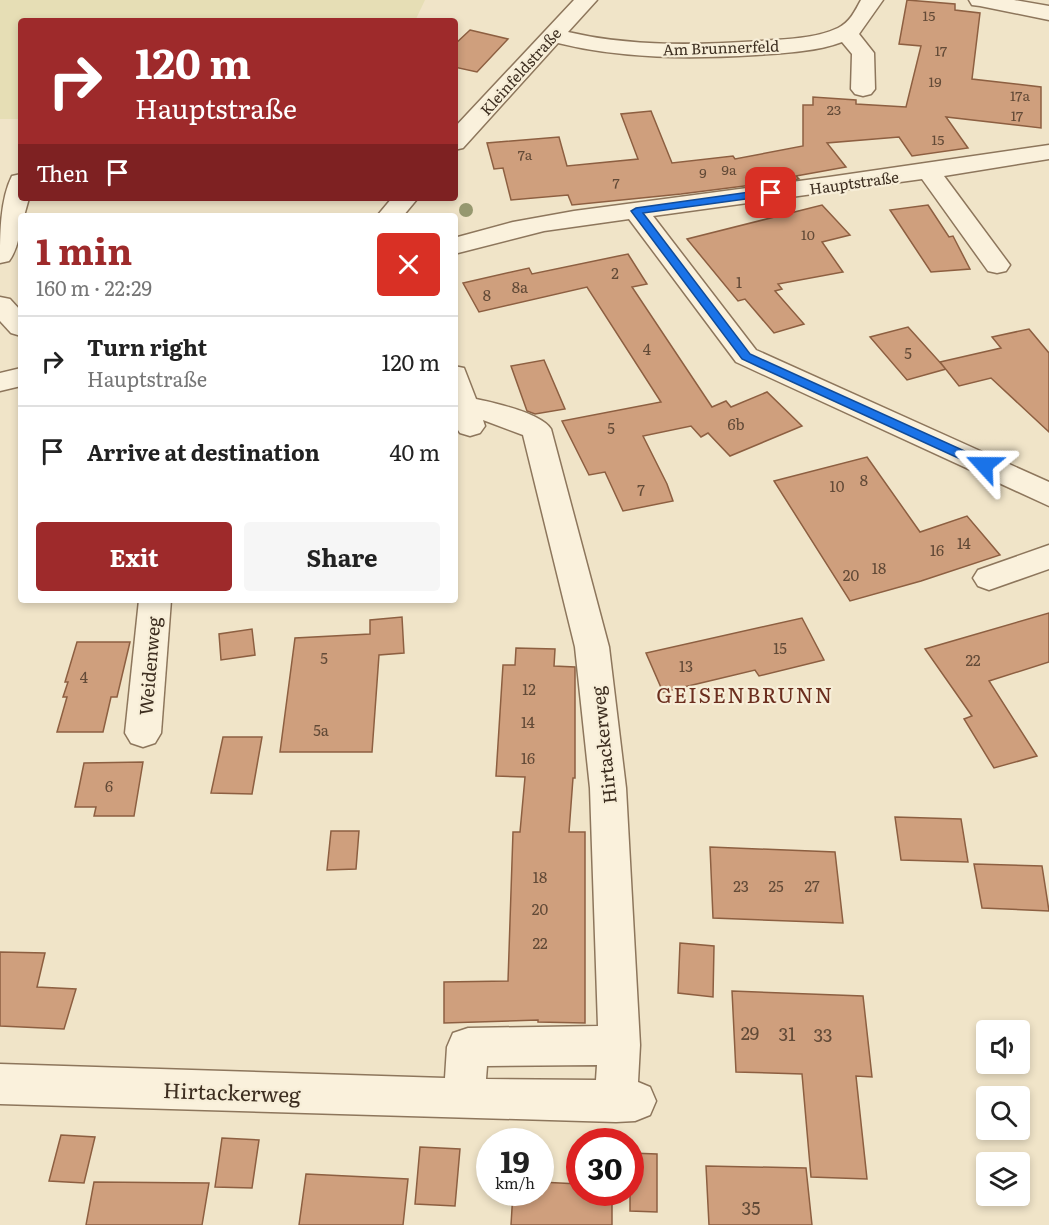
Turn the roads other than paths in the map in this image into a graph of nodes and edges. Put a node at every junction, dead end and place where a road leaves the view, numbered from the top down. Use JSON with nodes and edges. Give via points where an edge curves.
{"nodes":[{"id":1,"x":586,"y":0,"type":"edge"},
{"id":2,"x":872,"y":0,"type":"edge"},
{"id":3,"x":980,"y":0,"type":"edge"},
{"id":4,"x":1049,"y":13,"type":"edge"},
{"id":5,"x":846,"y":33,"type":"junction"},
{"id":6,"x":553,"y":35,"type":"junction"},
{"id":7,"x":863,"y":89,"type":"dead end"},
{"id":8,"x":458,"y":139,"type":"edge"},
{"id":9,"x":1049,"y":152,"type":"edge"},
{"id":10,"x":929,"y":172,"type":"junction"},
{"id":11,"x":18,"y":192,"type":"edge"},
{"id":12,"x":402,"y":201,"type":"edge"},
{"id":13,"x":636,"y":211,"type":"junction"},
{"id":14,"x":392,"y":213,"type":"edge"},
{"id":15,"x":458,"y":245,"type":"edge"},
{"id":16,"x":0,"y":255,"type":"edge"},
{"id":17,"x":997,"y":265,"type":"dead end"},
{"id":18,"x":0,"y":305,"type":"edge"},
{"id":19,"x":18,"y":324,"type":"edge"},
{"id":20,"x":18,"y":378,"type":"edge"},
{"id":21,"x":0,"y":382,"type":"edge"},
{"id":22,"x":458,"y":386,"type":"edge"},
{"id":23,"x":1049,"y":495,"type":"edge"},
{"id":24,"x":1049,"y":557,"type":"edge"},
{"id":25,"x":989,"y":578,"type":"dead end"},
{"id":26,"x":155,"y":603,"type":"edge"},
{"id":27,"x":143,"y":733,"type":"dead end"},
{"id":28,"x":619,"y":1045,"type":"junction"},
{"id":29,"x":0,"y":1084,"type":"edge"},
{"id":30,"x":464,"y":1099,"type":"junction"}],
"edges":[{"from":1,"to":6,"type":"street","name":"Kleinfeldstraße"},
{"from":2,"to":5,"type":"street","name":"Am Brunnerfeld","via":[[860,22]]},
{"from":3,"to":4,"type":"street"},
{"from":5,"to":6,"type":"street","name":"Am Brunnerfeld","via":[[801,45],[669,49],[607,46]]},
{"from":5,"to":7,"type":"street","via":[[863,53]]},
{"from":6,"to":8,"type":"street","name":"Kleinfeldstraße"},
{"from":9,"to":10,"type":"street","name":"Hauptstraße"},
{"from":10,"to":13,"type":"street","name":"Hauptstraße"},
{"from":10,"to":17,"type":"street"},
{"from":11,"to":16,"type":"street"},
{"from":12,"to":14,"type":"street"},
{"from":13,"to":15,"type":"street","name":"Hauptstraße","via":[[558,221]]},
{"from":13,"to":23,"type":"street","via":[[746,356]]},
{"from":18,"to":19,"type":"street"},
{"from":20,"to":21,"type":"street"},
{"from":22,"to":28,"type":"street","name":"Hirtackerweg","via":[[470,426],[542,452],[592,648],[608,788]]},
{"from":24,"to":25,"type":"street"},
{"from":26,"to":27,"type":"street","name":"Weidenweg"},
{"from":28,"to":30,"type":"street","via":[[468,1047]]},
{"from":28,"to":30,"type":"street","name":"Hirtackerweg","via":[[626,1102]]},
{"from":29,"to":30,"type":"street","name":"Hirtackerweg"}]}
